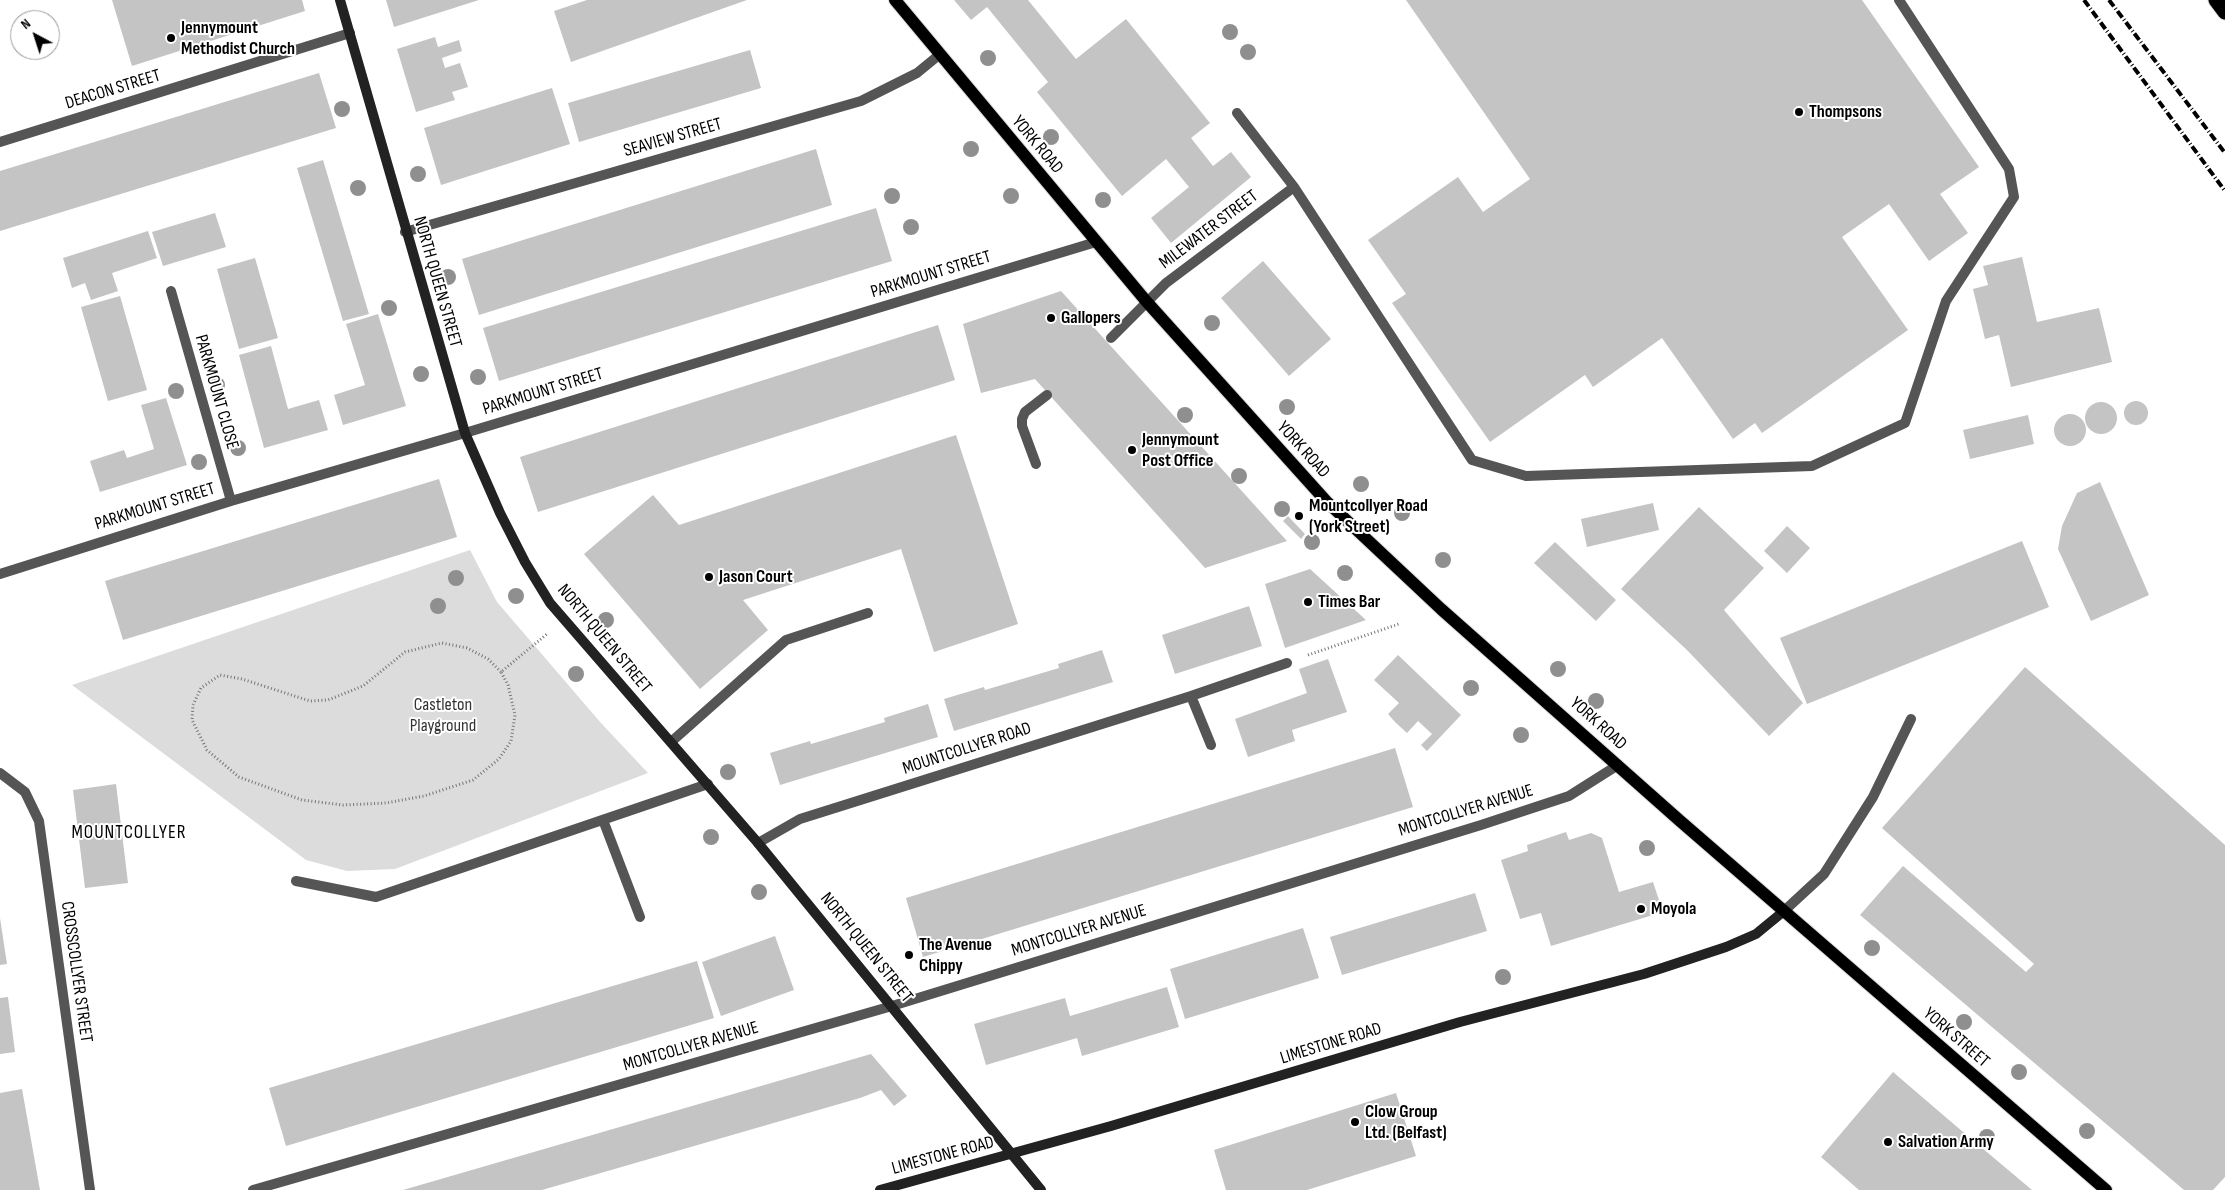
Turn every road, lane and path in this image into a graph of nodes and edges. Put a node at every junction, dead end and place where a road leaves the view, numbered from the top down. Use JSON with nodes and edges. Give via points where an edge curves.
{"nodes":[{"id":1,"x":340,"y":0,"type":"edge"},
{"id":2,"x":895,"y":0,"type":"edge"},
{"id":3,"x":1899,"y":0,"type":"edge"},
{"id":4,"x":2216,"y":0,"type":"edge"},
{"id":5,"x":2225,"y":12,"type":"edge"},
{"id":6,"x":350,"y":33,"type":"junction"},
{"id":7,"x":939,"y":55,"type":"junction"},
{"id":8,"x":1237,"y":113,"type":"dead end"},
{"id":9,"x":0,"y":142,"type":"edge"},
{"id":10,"x":1294,"y":187,"type":"junction"},
{"id":11,"x":406,"y":232,"type":"junction"},
{"id":12,"x":1096,"y":242,"type":"junction"},
{"id":13,"x":171,"y":291,"type":"dead end"},
{"id":14,"x":1146,"y":301,"type":"junction"},
{"id":15,"x":1111,"y":338,"type":"dead end"},
{"id":16,"x":1047,"y":395,"type":"dead end"},
{"id":17,"x":464,"y":433,"type":"junction"},
{"id":18,"x":1036,"y":464,"type":"dead end"},
{"id":19,"x":231,"y":501,"type":"junction"},
{"id":20,"x":1,"y":570,"type":"edge"},
{"id":21,"x":868,"y":613,"type":"dead end"},
{"id":22,"x":565,"y":620,"type":"junction"},
{"id":23,"x":1398,"y":624,"type":"dead end"},
{"id":24,"x":1287,"y":663,"type":"joint"},
{"id":25,"x":501,"y":672,"type":"junction"},
{"id":26,"x":1190,"y":696,"type":"junction"},
{"id":27,"x":1910,"y":719,"type":"dead end"},
{"id":28,"x":671,"y":742,"type":"junction"},
{"id":29,"x":1211,"y":745,"type":"dead end"},
{"id":30,"x":1618,"y":766,"type":"junction"},
{"id":31,"x":0,"y":772,"type":"edge"},
{"id":32,"x":708,"y":784,"type":"junction"},
{"id":33,"x":603,"y":820,"type":"junction"},
{"id":34,"x":758,"y":844,"type":"junction"},
{"id":35,"x":296,"y":881,"type":"dead end"},
{"id":36,"x":1784,"y":911,"type":"junction"},
{"id":37,"x":640,"y":917,"type":"dead end"},
{"id":38,"x":892,"y":1006,"type":"junction"},
{"id":39,"x":1012,"y":1154,"type":"junction"},
{"id":40,"x":90,"y":1190,"type":"edge"},
{"id":41,"x":253,"y":1190,"type":"edge"},
{"id":42,"x":880,"y":1190,"type":"edge"},
{"id":43,"x":1041,"y":1190,"type":"edge"},
{"id":44,"x":2106,"y":1190,"type":"edge"}],
"edges":[{"from":1,"to":6,"type":"main road","name":"NORTH QUEEN STREET"},
{"from":2,"to":7,"type":"main road","name":"YORK ROAD"},
{"from":3,"to":10,"type":"street","via":[[2009,169],[2014,198],[1946,301],[1905,423],[1812,466],[1526,476],[1472,460]]},
{"from":4,"to":5,"type":"highway"},
{"from":6,"to":9,"type":"street","name":"DEACON STREET"},
{"from":6,"to":11,"type":"main road","name":"NORTH QUEEN STREET"},
{"from":7,"to":11,"type":"street","name":"SEAVIEW STREET","via":[[917,73],[861,101]]},
{"from":7,"to":12,"type":"main road","name":"YORK ROAD"},
{"from":8,"to":10,"type":"street"},
{"from":10,"to":14,"type":"street","name":"MILEWATER STREET"},
{"from":11,"to":17,"type":"main road","name":"NORTH QUEEN STREET"},
{"from":12,"to":14,"type":"main road","name":"YORK ROAD"},
{"from":12,"to":17,"type":"street","name":"PARKMOUNT STREET"},
{"from":13,"to":19,"type":"street","name":"PARKMOUNT CLOSE"},
{"from":14,"to":15,"type":"street","name":"MILEWATER STREET"},
{"from":14,"to":30,"type":"main road","name":"YORK ROAD","via":[[1326,501],[1441,609]]},
{"from":16,"to":18,"type":"street","via":[[1025,412],[1022,419]]},
{"from":17,"to":19,"type":"street","name":"PARKMOUNT STREET"},
{"from":17,"to":22,"type":"main road","name":"NORTH QUEEN STREET","via":[[524,562]]},
{"from":19,"to":20,"type":"street","name":"PARKMOUNT STREET"},
{"from":21,"to":28,"type":"street","via":[[786,640]]},
{"from":22,"to":25,"type":"path"},
{"from":22,"to":28,"type":"main road","name":"NORTH QUEEN STREET"},
{"from":23,"to":24,"type":"path"},
{"from":24,"to":26,"type":"street","name":"MOUNTCOLLYER ROAD"},
{"from":25,"to":25,"type":"path","via":[[508,685],[515,715],[511,741],[499,759],[473,780],[450,789],[386,803],[343,805],[302,800],[248,780],[207,750],[192,720],[193,705],[201,688],[220,675],[242,678],[310,702],[328,700],[362,686],[405,652],[442,643],[467,648]]},
{"from":26,"to":29,"type":"street"},
{"from":26,"to":34,"type":"street","name":"MOUNTCOLLYER ROAD","via":[[800,819]]},
{"from":27,"to":36,"type":"street","via":[[1873,797],[1824,874]]},
{"from":28,"to":32,"type":"main road","name":"NORTH QUEEN STREET"},
{"from":30,"to":36,"type":"main road","name":"YORK ROAD"},
{"from":30,"to":38,"type":"street","name":"MONTCOLLYER AVENUE","via":[[1569,796],[1518,813]]},
{"from":31,"to":40,"type":"street","name":"CROSSCOLLYER STREET","via":[[25,792],[39,821]]},
{"from":32,"to":33,"type":"street"},
{"from":32,"to":34,"type":"main road","name":"NORTH QUEEN STREET"},
{"from":33,"to":35,"type":"street","via":[[376,897]]},
{"from":33,"to":37,"type":"street"},
{"from":34,"to":38,"type":"main road","name":"NORTH QUEEN STREET"},
{"from":36,"to":39,"type":"main road","name":"LIMESTONE ROAD","via":[[1756,934],[1651,972],[1460,1022]]},
{"from":36,"to":44,"type":"main road","name":"YORK STREET"},
{"from":38,"to":39,"type":"main road","name":"NORTH QUEEN STREET"},
{"from":38,"to":41,"type":"street","name":"MONTCOLLYER AVENUE"},
{"from":39,"to":42,"type":"main road","name":"LIMESTONE ROAD"},
{"from":39,"to":43,"type":"main road","name":"NORTH QUEEN STREET"}]}
